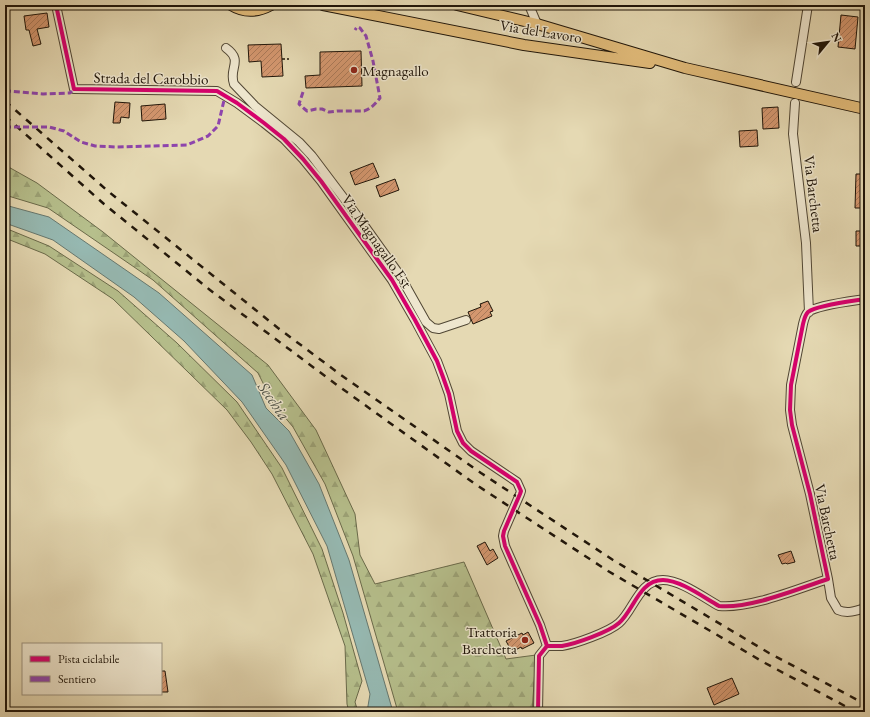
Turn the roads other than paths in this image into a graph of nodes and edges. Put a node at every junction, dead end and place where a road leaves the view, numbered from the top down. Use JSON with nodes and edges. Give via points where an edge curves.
{"nodes":[{"id":1,"x":56,"y":5,"type":"edge"},
{"id":2,"x":231,"y":5,"type":"edge"},
{"id":3,"x":271,"y":5,"type":"edge"},
{"id":4,"x":323,"y":5,"type":"edge"},
{"id":5,"x":457,"y":5,"type":"edge"},
{"id":6,"x":529,"y":5,"type":"edge"},
{"id":7,"x":808,"y":5,"type":"edge"},
{"id":8,"x":537,"y":24,"type":"junction"},
{"id":9,"x":226,"y":48,"type":"dead end"},
{"id":10,"x":684,"y":68,"type":"junction"},
{"id":11,"x":796,"y":82,"type":"dead end"},
{"id":12,"x":217,"y":91,"type":"joint"},
{"id":13,"x":795,"y":103,"type":"dead end"},
{"id":14,"x":865,"y":109,"type":"edge"},
{"id":15,"x":865,"y":299,"type":"edge"},
{"id":16,"x":809,"y":312,"type":"junction"},
{"id":17,"x":466,"y":320,"type":"dead end"},
{"id":18,"x":828,"y":579,"type":"junction"},
{"id":19,"x":865,"y":608,"type":"edge"},
{"id":20,"x":546,"y":646,"type":"junction"},
{"id":21,"x":538,"y":712,"type":"edge"}],
"edges":[{"from":1,"to":12,"type":"street","name":"Strada del Carobbio","via":[[74,89]]},
{"from":2,"to":3,"type":"main road","via":[[250,11]]},
{"from":4,"to":10,"type":"main road","name":"Via del Lavoro","via":[[524,45]]},
{"from":5,"to":8,"type":"main road","name":"Via del Lavoro"},
{"from":6,"to":8,"type":"street"},
{"from":7,"to":11,"type":"street"},
{"from":8,"to":10,"type":"main road","name":"Via del Lavoro"},
{"from":9,"to":17,"type":"street","via":[[235,56],[234,84],[312,156],[399,274],[426,322],[439,329]]},
{"from":10,"to":14,"type":"main road","name":"Via del Lavoro"},
{"from":12,"to":20,"type":"street","name":"Via Magnagallo Est","via":[[264,122],[284,139],[321,181],[392,280],[415,320],[437,361],[449,394],[457,431],[463,443],[517,482],[521,491],[503,536],[540,625]]},
{"from":13,"to":16,"type":"street","name":"Via Barchetta","via":[[794,144],[806,243]]},
{"from":15,"to":16,"type":"street"},
{"from":16,"to":18,"type":"street","name":"Via Barchetta","via":[[805,318],[791,385],[790,410]]},
{"from":18,"to":19,"type":"street","via":[[831,598],[838,610],[851,612]]},
{"from":18,"to":20,"type":"street","name":"Via Barchetta","via":[[738,606],[719,606],[672,581],[657,581],[648,584],[625,617],[612,628],[562,646]]},
{"from":20,"to":21,"type":"street","via":[[539,656]]}]}
